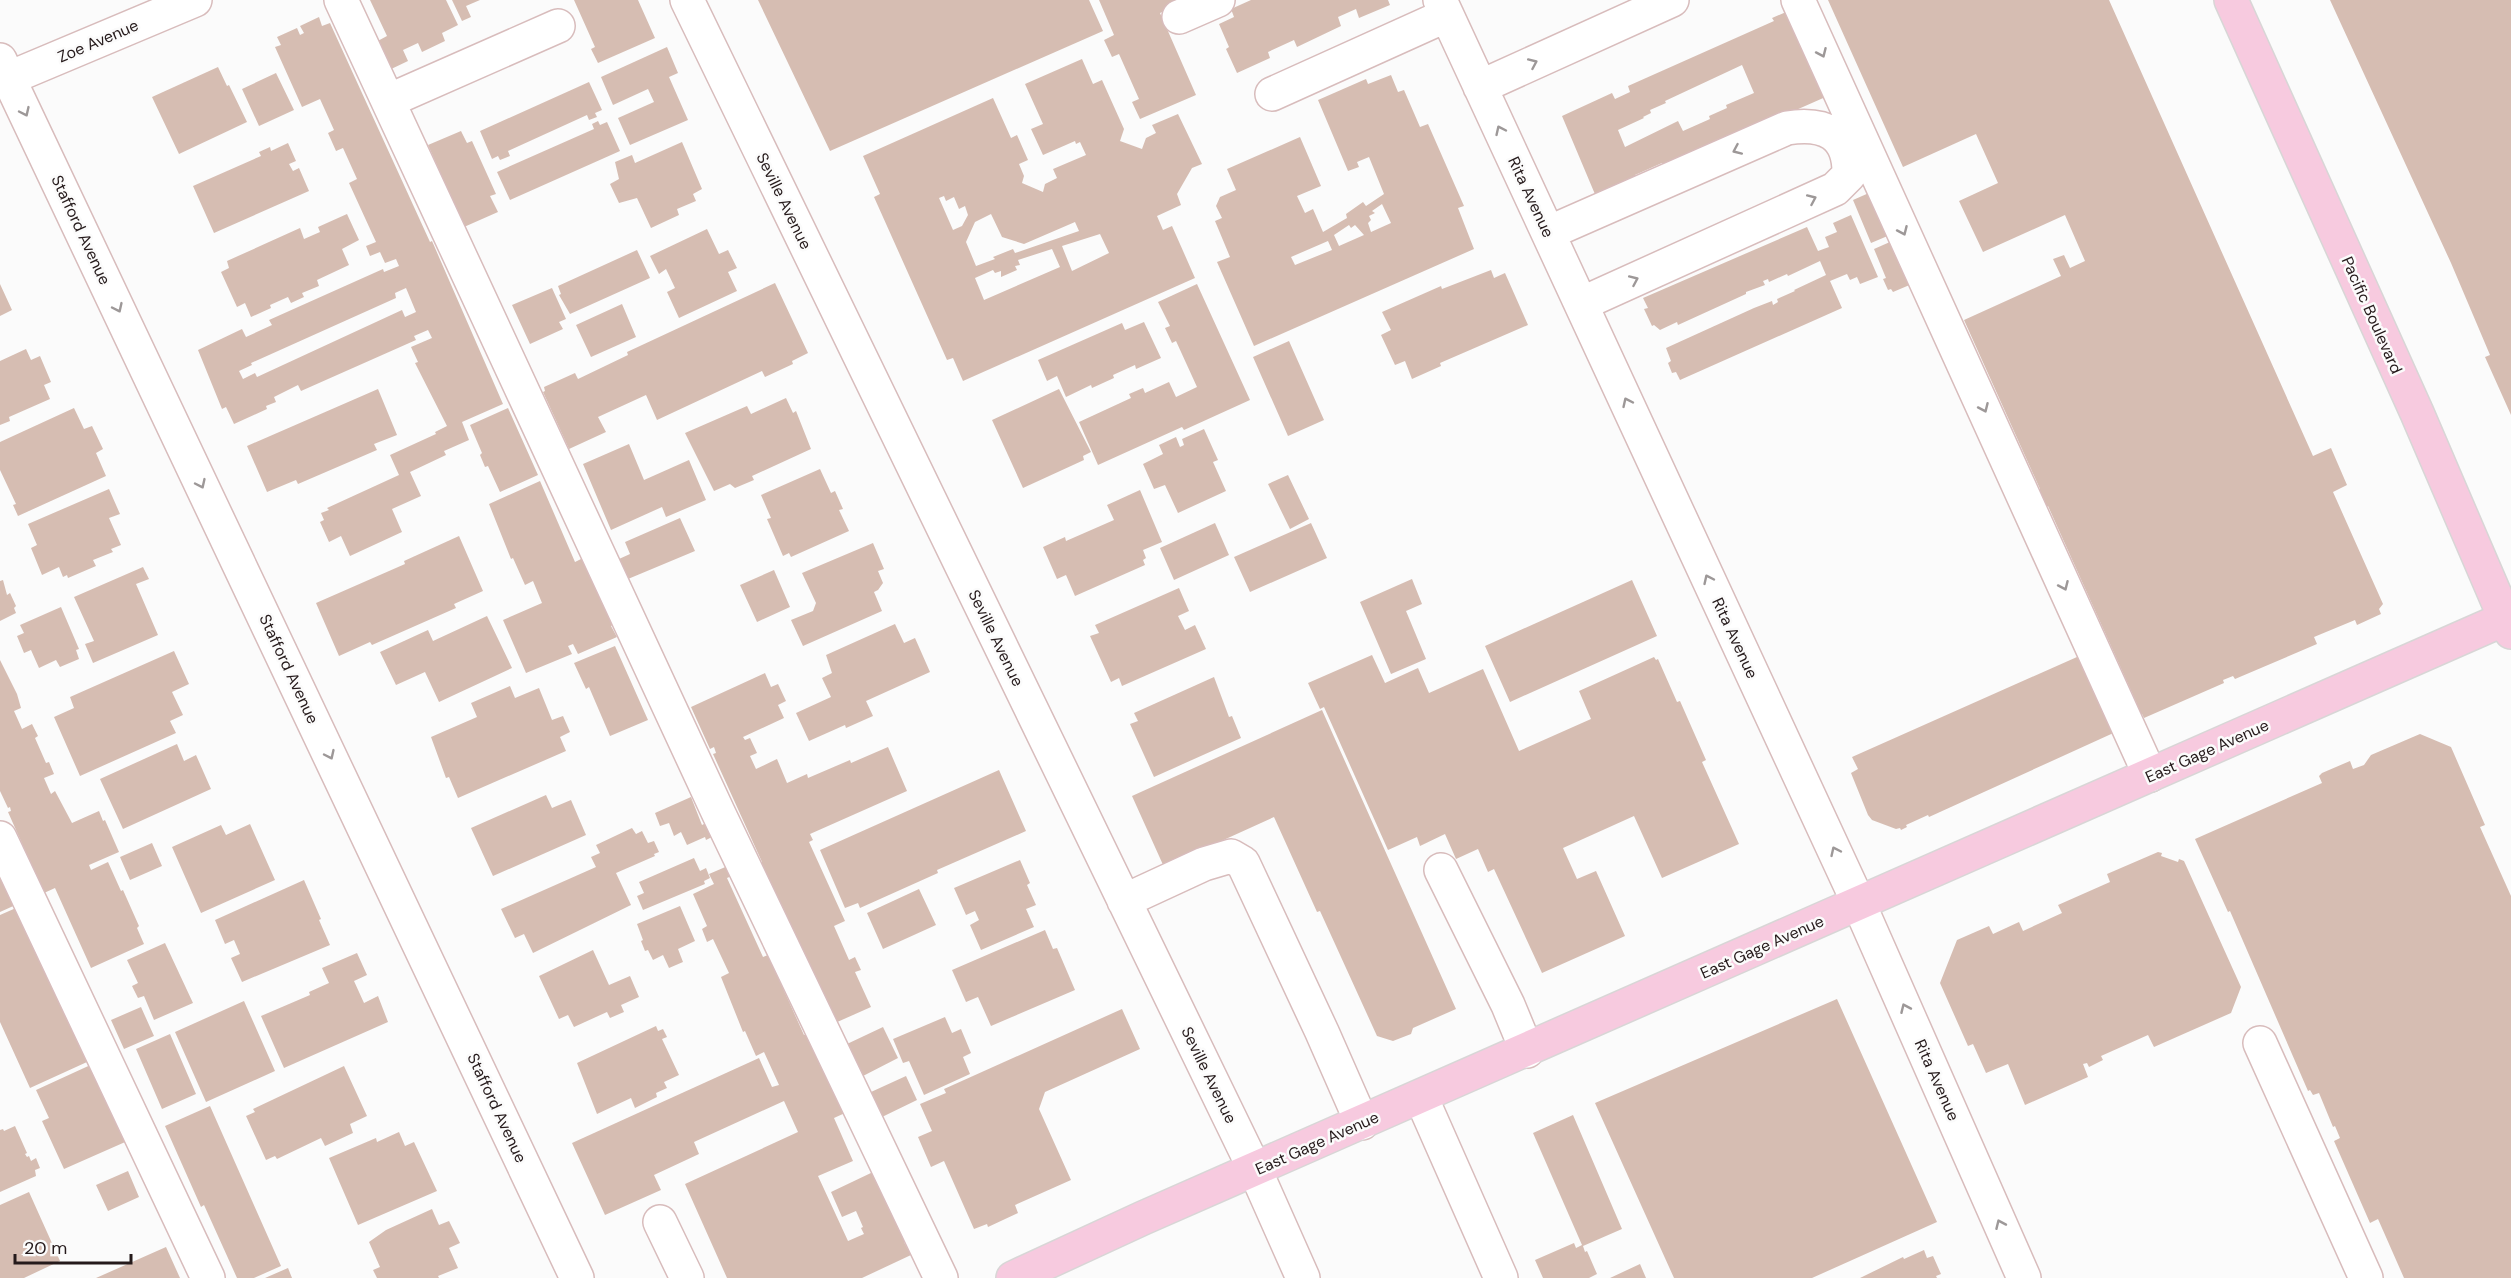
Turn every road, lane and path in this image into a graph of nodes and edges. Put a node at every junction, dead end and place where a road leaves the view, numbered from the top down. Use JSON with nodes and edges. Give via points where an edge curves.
{"nodes":[{"id":1,"x":195,"y":0,"type":"edge"},
{"id":2,"x":341,"y":0,"type":"edge"},
{"id":3,"x":687,"y":0,"type":"edge"},
{"id":4,"x":1218,"y":0,"type":"edge"},
{"id":5,"x":1672,"y":0,"type":"edge"},
{"id":6,"x":1798,"y":0,"type":"edge"},
{"id":7,"x":2231,"y":0,"type":"edge"},
{"id":8,"x":1444,"y":7,"type":"edge"},
{"id":9,"x":1179,"y":17,"type":"dead end"},
{"id":10,"x":558,"y":26,"type":"dead end"},
{"id":11,"x":3,"y":73,"type":"edge"},
{"id":12,"x":1480,"y":87,"type":"junction"},
{"id":13,"x":1272,"y":94,"type":"dead end"},
{"id":14,"x":388,"y":101,"type":"junction"},
{"id":15,"x":1548,"y":233,"type":"junction"},
{"id":16,"x":1581,"y":304,"type":"junction"},
{"id":17,"x":2509,"y":622,"type":"edge"},
{"id":18,"x":2150,"y":776,"type":"junction"},
{"id":19,"x":0,"y":838,"type":"edge"},
{"id":20,"x":1441,"y":870,"type":"dead end"},
{"id":21,"x":1124,"y":901,"type":"junction"},
{"id":22,"x":1859,"y":904,"type":"junction"},
{"id":23,"x":2260,"y":1043,"type":"dead end"},
{"id":24,"x":1527,"y":1051,"type":"junction"},
{"id":25,"x":1421,"y":1098,"type":"junction"},
{"id":26,"x":1362,"y":1123,"type":"junction"},
{"id":27,"x":1255,"y":1170,"type":"junction"},
{"id":28,"x":660,"y":1222,"type":"dead end"},
{"id":29,"x":208,"y":1278,"type":"edge"},
{"id":30,"x":577,"y":1278,"type":"edge"},
{"id":31,"x":687,"y":1278,"type":"edge"},
{"id":32,"x":941,"y":1278,"type":"edge"},
{"id":33,"x":1013,"y":1278,"type":"edge"},
{"id":34,"x":1303,"y":1278,"type":"edge"},
{"id":35,"x":1500,"y":1278,"type":"edge"},
{"id":36,"x":2024,"y":1278,"type":"edge"},
{"id":37,"x":2366,"y":1278,"type":"edge"}],
"edges":[{"from":1,"to":11,"type":"street","name":"Zoe Avenue"},
{"from":2,"to":14,"type":"street"},
{"from":3,"to":21,"type":"street","name":"Seville Avenue"},
{"from":4,"to":9,"type":"street"},
{"from":12,"to":5,"type":"street","one_way":true},
{"from":6,"to":18,"type":"street","one_way":true},
{"from":7,"to":17,"type":"main road","name":"Pacific Boulevard"},
{"from":8,"to":12,"type":"street","name":"Rita Avenue"},
{"from":8,"to":13,"type":"street"},
{"from":10,"to":14,"type":"street"},
{"from":11,"to":30,"type":"street","name":"Stafford Avenue","one_way":true},
{"from":15,"to":12,"type":"street","name":"Rita Avenue","one_way":true},
{"from":14,"to":32,"type":"street","via":[[718,812]]},
{"from":15,"to":16,"type":"street","name":"Rita Avenue"},
{"from":16,"to":15,"type":"street","one_way":true,"via":[[1835,189],[1849,175],[1850,157],[1844,143],[1820,128],[1787,128]]},
{"from":22,"to":16,"type":"street","name":"Rita Avenue","one_way":true},
{"from":17,"to":18,"type":"main road","name":"East Gage Avenue"},
{"from":18,"to":22,"type":"main road","name":"East Gage Avenue"},
{"from":19,"to":29,"type":"street"},
{"from":20,"to":24,"type":"street"},
{"from":21,"to":26,"type":"street","via":[[1204,864],[1231,856],[1243,863]]},
{"from":21,"to":27,"type":"street","name":"Seville Avenue"},
{"from":22,"to":24,"type":"main road","name":"East Gage Avenue"},
{"from":36,"to":22,"type":"street","name":"Rita Avenue","one_way":true},
{"from":23,"to":37,"type":"street"},
{"from":24,"to":25,"type":"main road","name":"East Gage Avenue"},
{"from":25,"to":26,"type":"main road","name":"East Gage Avenue"},
{"from":25,"to":35,"type":"street"},
{"from":26,"to":27,"type":"main road","name":"East Gage Avenue"},
{"from":27,"to":33,"type":"main road","name":"East Gage Avenue"},
{"from":27,"to":34,"type":"street","name":"Seville Avenue"},
{"from":28,"to":31,"type":"street"}]}
